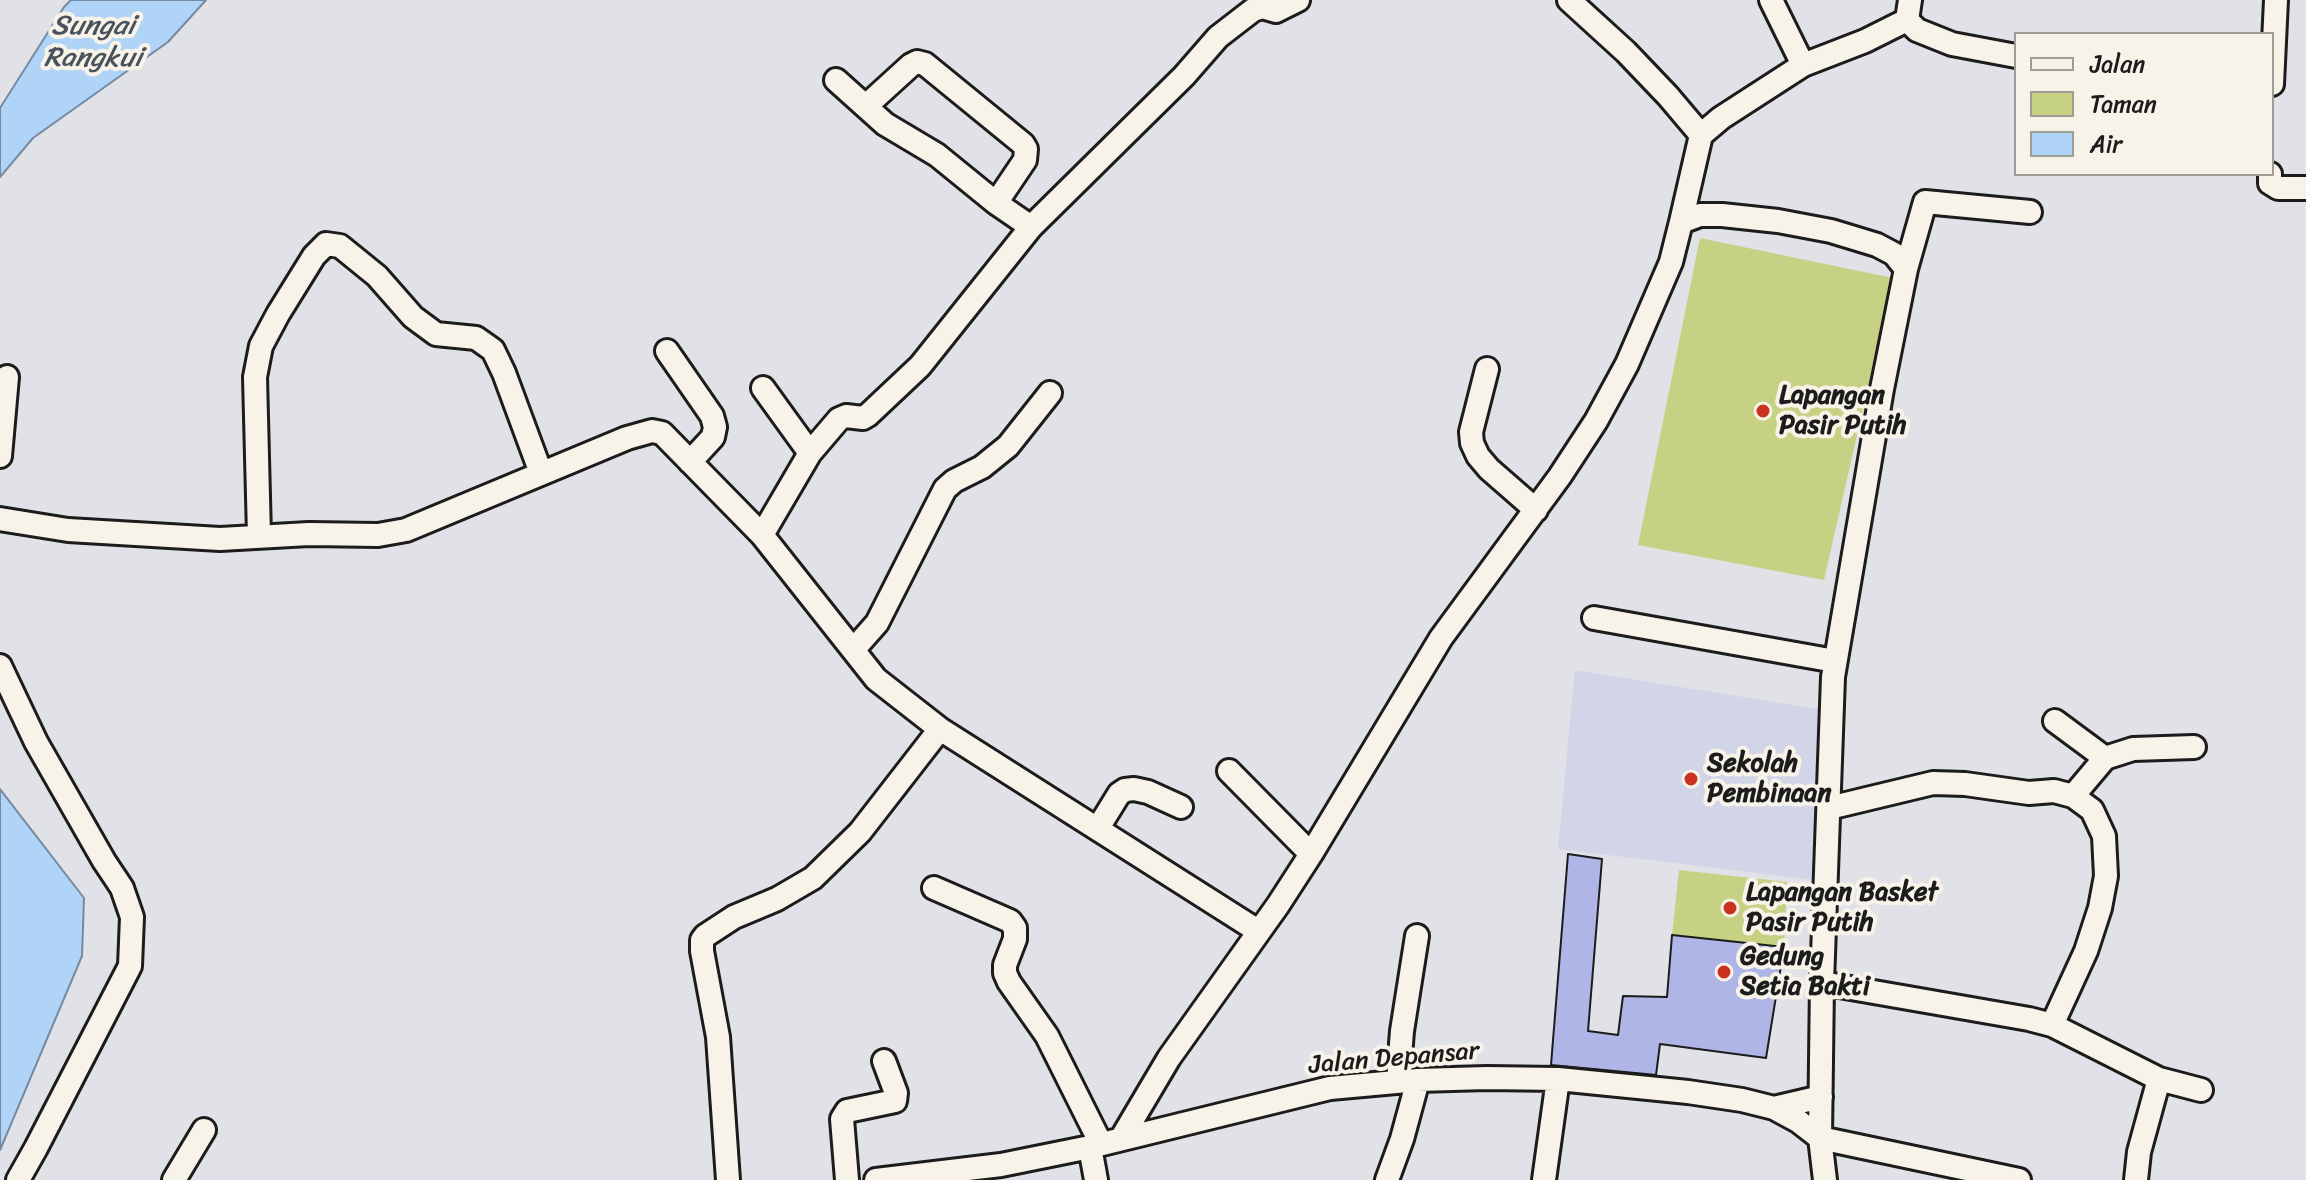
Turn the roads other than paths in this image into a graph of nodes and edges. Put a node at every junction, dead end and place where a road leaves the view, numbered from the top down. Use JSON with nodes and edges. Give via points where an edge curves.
{"nodes":[{"id":1,"x":1298,"y":0,"type":"edge"},
{"id":2,"x":1569,"y":0,"type":"edge"},
{"id":3,"x":1771,"y":0,"type":"edge"},
{"id":4,"x":2276,"y":0,"type":"edge"},
{"id":5,"x":1908,"y":10,"type":"edge"},
{"id":6,"x":2274,"y":42,"type":"edge"},
{"id":7,"x":2014,"y":56,"type":"edge"},
{"id":8,"x":1803,"y":65,"type":"junction"},
{"id":9,"x":836,"y":80,"type":"dead end"},
{"id":10,"x":866,"y":106,"type":"junction"},
{"id":11,"x":1701,"y":135,"type":"junction"},
{"id":12,"x":2270,"y":176,"type":"edge"},
{"id":13,"x":2306,"y":188,"type":"edge"},
{"id":14,"x":996,"y":203,"type":"junction"},
{"id":15,"x":2030,"y":212,"type":"dead end"},
{"id":16,"x":1681,"y":222,"type":"junction"},
{"id":17,"x":1031,"y":227,"type":"junction"},
{"id":18,"x":1906,"y":269,"type":"junction"},
{"id":19,"x":667,"y":351,"type":"dead end"},
{"id":20,"x":1487,"y":369,"type":"dead end"},
{"id":21,"x":7,"y":377,"type":"dead end"},
{"id":22,"x":763,"y":388,"type":"dead end"},
{"id":23,"x":1050,"y":393,"type":"dead end"},
{"id":24,"x":810,"y":453,"type":"junction"},
{"id":25,"x":0,"y":456,"type":"edge"},
{"id":26,"x":690,"y":462,"type":"junction"},
{"id":27,"x":541,"y":473,"type":"junction"},
{"id":28,"x":1536,"y":510,"type":"junction"},
{"id":29,"x":0,"y":519,"type":"edge"},
{"id":30,"x":762,"y":535,"type":"junction"},
{"id":31,"x":259,"y":536,"type":"junction"},
{"id":32,"x":1594,"y":618,"type":"dead end"},
{"id":33,"x":854,"y":649,"type":"junction"},
{"id":34,"x":1835,"y":661,"type":"junction"},
{"id":35,"x":0,"y":666,"type":"edge"},
{"id":36,"x":2055,"y":721,"type":"dead end"},
{"id":37,"x":940,"y":729,"type":"junction"},
{"id":38,"x":2194,"y":747,"type":"dead end"},
{"id":39,"x":2105,"y":758,"type":"junction"},
{"id":40,"x":1229,"y":771,"type":"dead end"},
{"id":41,"x":2073,"y":796,"type":"junction"},
{"id":42,"x":1181,"y":807,"type":"dead end"},
{"id":43,"x":1829,"y":808,"type":"junction"},
{"id":44,"x":1098,"y":828,"type":"junction"},
{"id":45,"x":1311,"y":854,"type":"junction"},
{"id":46,"x":934,"y":888,"type":"dead end"},
{"id":47,"x":1258,"y":931,"type":"junction"},
{"id":48,"x":1417,"y":936,"type":"dead end"},
{"id":49,"x":1822,"y":983,"type":"junction"},
{"id":50,"x":2052,"y":1025,"type":"junction"},
{"id":51,"x":884,"y":1061,"type":"dead end"},
{"id":52,"x":1558,"y":1079,"type":"junction"},
{"id":53,"x":2159,"y":1079,"type":"junction"},
{"id":54,"x":1408,"y":1081,"type":"junction"},
{"id":55,"x":2201,"y":1090,"type":"dead end"},
{"id":56,"x":1821,"y":1097,"type":"junction"},
{"id":57,"x":1774,"y":1108,"type":"junction"},
{"id":58,"x":204,"y":1130,"type":"dead end"},
{"id":59,"x":1820,"y":1138,"type":"junction"},
{"id":60,"x":1104,"y":1143,"type":"junction"},
{"id":61,"x":1002,"y":1173,"type":"edge"},
{"id":62,"x":24,"y":1178,"type":"edge"},
{"id":63,"x":174,"y":1180,"type":"edge"},
{"id":64,"x":728,"y":1180,"type":"edge"},
{"id":65,"x":847,"y":1180,"type":"edge"},
{"id":66,"x":876,"y":1180,"type":"edge"},
{"id":67,"x":1096,"y":1180,"type":"edge"},
{"id":68,"x":1387,"y":1180,"type":"edge"},
{"id":69,"x":1544,"y":1180,"type":"edge"},
{"id":70,"x":1825,"y":1180,"type":"edge"},
{"id":71,"x":2019,"y":1180,"type":"edge"},
{"id":72,"x":2136,"y":1180,"type":"edge"}],
"edges":[{"from":1,"to":17,"type":"street","via":[[1276,11],[1256,8],[1218,37]]},
{"from":2,"to":11,"type":"street","via":[[1626,52]]},
{"from":3,"to":8,"type":"street"},
{"from":4,"to":6,"type":"street"},
{"from":5,"to":7,"type":"street","via":[[1917,30],[1952,44]]},
{"from":5,"to":8,"type":"street","via":[[1865,41]]},
{"from":8,"to":11,"type":"street"},
{"from":9,"to":10,"type":"street"},
{"from":10,"to":14,"type":"street"},
{"from":10,"to":14,"type":"street","via":[[911,65],[925,64],[1026,149],[1025,160]]},
{"from":11,"to":16,"type":"street"},
{"from":12,"to":13,"type":"street","via":[[2278,188]]},
{"from":14,"to":17,"type":"street"},
{"from":15,"to":18,"type":"street","via":[[1925,202]]},
{"from":16,"to":18,"type":"street","via":[[1722,215],[1831,231],[1877,245]]},
{"from":16,"to":28,"type":"street","via":[[1671,262],[1613,393]]},
{"from":17,"to":24,"type":"street","via":[[920,366],[863,418],[842,417]]},
{"from":18,"to":34,"type":"street"},
{"from":19,"to":26,"type":"street","via":[[715,427],[713,437]]},
{"from":20,"to":28,"type":"street","via":[[1472,443],[1489,469]]},
{"from":21,"to":25,"type":"street"},
{"from":22,"to":24,"type":"street"},
{"from":23,"to":33,"type":"street","via":[[1008,446],[945,489],[877,623]]},
{"from":24,"to":30,"type":"street"},
{"from":26,"to":27,"type":"street","via":[[662,433],[652,431]]},
{"from":26,"to":30,"type":"street"},
{"from":27,"to":31,"type":"street","via":[[406,530]]},
{"from":27,"to":31,"type":"street","via":[[493,350],[476,338],[436,334],[423,326],[377,276],[340,246],[326,244],[261,346],[255,377]]},
{"from":28,"to":45,"type":"street","via":[[1441,638]]},
{"from":29,"to":31,"type":"street","via":[[68,530],[220,539]]},
{"from":30,"to":33,"type":"street"},
{"from":32,"to":34,"type":"street"},
{"from":33,"to":37,"type":"street","via":[[876,679]]},
{"from":34,"to":43,"type":"street"},
{"from":35,"to":62,"type":"street","via":[[36,742],[122,888],[132,917],[130,966]]},
{"from":36,"to":39,"type":"street"},
{"from":37,"to":44,"type":"street"},
{"from":37,"to":64,"type":"street","via":[[860,832],[813,878],[734,917],[702,940],[718,1037]]},
{"from":38,"to":39,"type":"street","via":[[2133,749]]},
{"from":39,"to":41,"type":"street"},
{"from":40,"to":45,"type":"street"},
{"from":41,"to":43,"type":"street","via":[[1933,783]]},
{"from":41,"to":50,"type":"street","via":[[2092,810],[2104,836],[2106,876],[2086,951]]},
{"from":42,"to":44,"type":"street","via":[[1148,792],[1125,790]]},
{"from":43,"to":49,"type":"street"},
{"from":44,"to":47,"type":"street"},
{"from":45,"to":47,"type":"street"},
{"from":46,"to":60,"type":"street","via":[[1010,921],[1015,928],[1005,973],[1047,1036]]},
{"from":47,"to":60,"type":"street"},
{"from":48,"to":54,"type":"street","via":[[1402,1031]]},
{"from":49,"to":50,"type":"street"},
{"from":49,"to":56,"type":"street"},
{"from":50,"to":53,"type":"street"},
{"from":51,"to":65,"type":"street","via":[[895,1101],[847,1111],[842,1119]]},
{"from":52,"to":54,"type":"street","name":"Jalan Depansar"},
{"from":52,"to":57,"type":"street","name":"Jalan Depansar","via":[[1688,1092]]},
{"from":52,"to":69,"type":"street"},
{"from":53,"to":55,"type":"street"},
{"from":53,"to":72,"type":"street"},
{"from":54,"to":60,"type":"street","name":"Jalan Depansar","via":[[1330,1088]]},
{"from":54,"to":68,"type":"street","via":[[1402,1139]]},
{"from":56,"to":57,"type":"street"},
{"from":56,"to":59,"type":"street"},
{"from":57,"to":59,"type":"street","name":"Jalan Depansar"},
{"from":58,"to":63,"type":"street"},
{"from":59,"to":70,"type":"street"},
{"from":59,"to":71,"type":"street"},
{"from":60,"to":61,"type":"street","name":"Jalan Depansar"},
{"from":60,"to":67,"type":"street"},
{"from":61,"to":66,"type":"street","name":"Jalan Depansar"}]}
